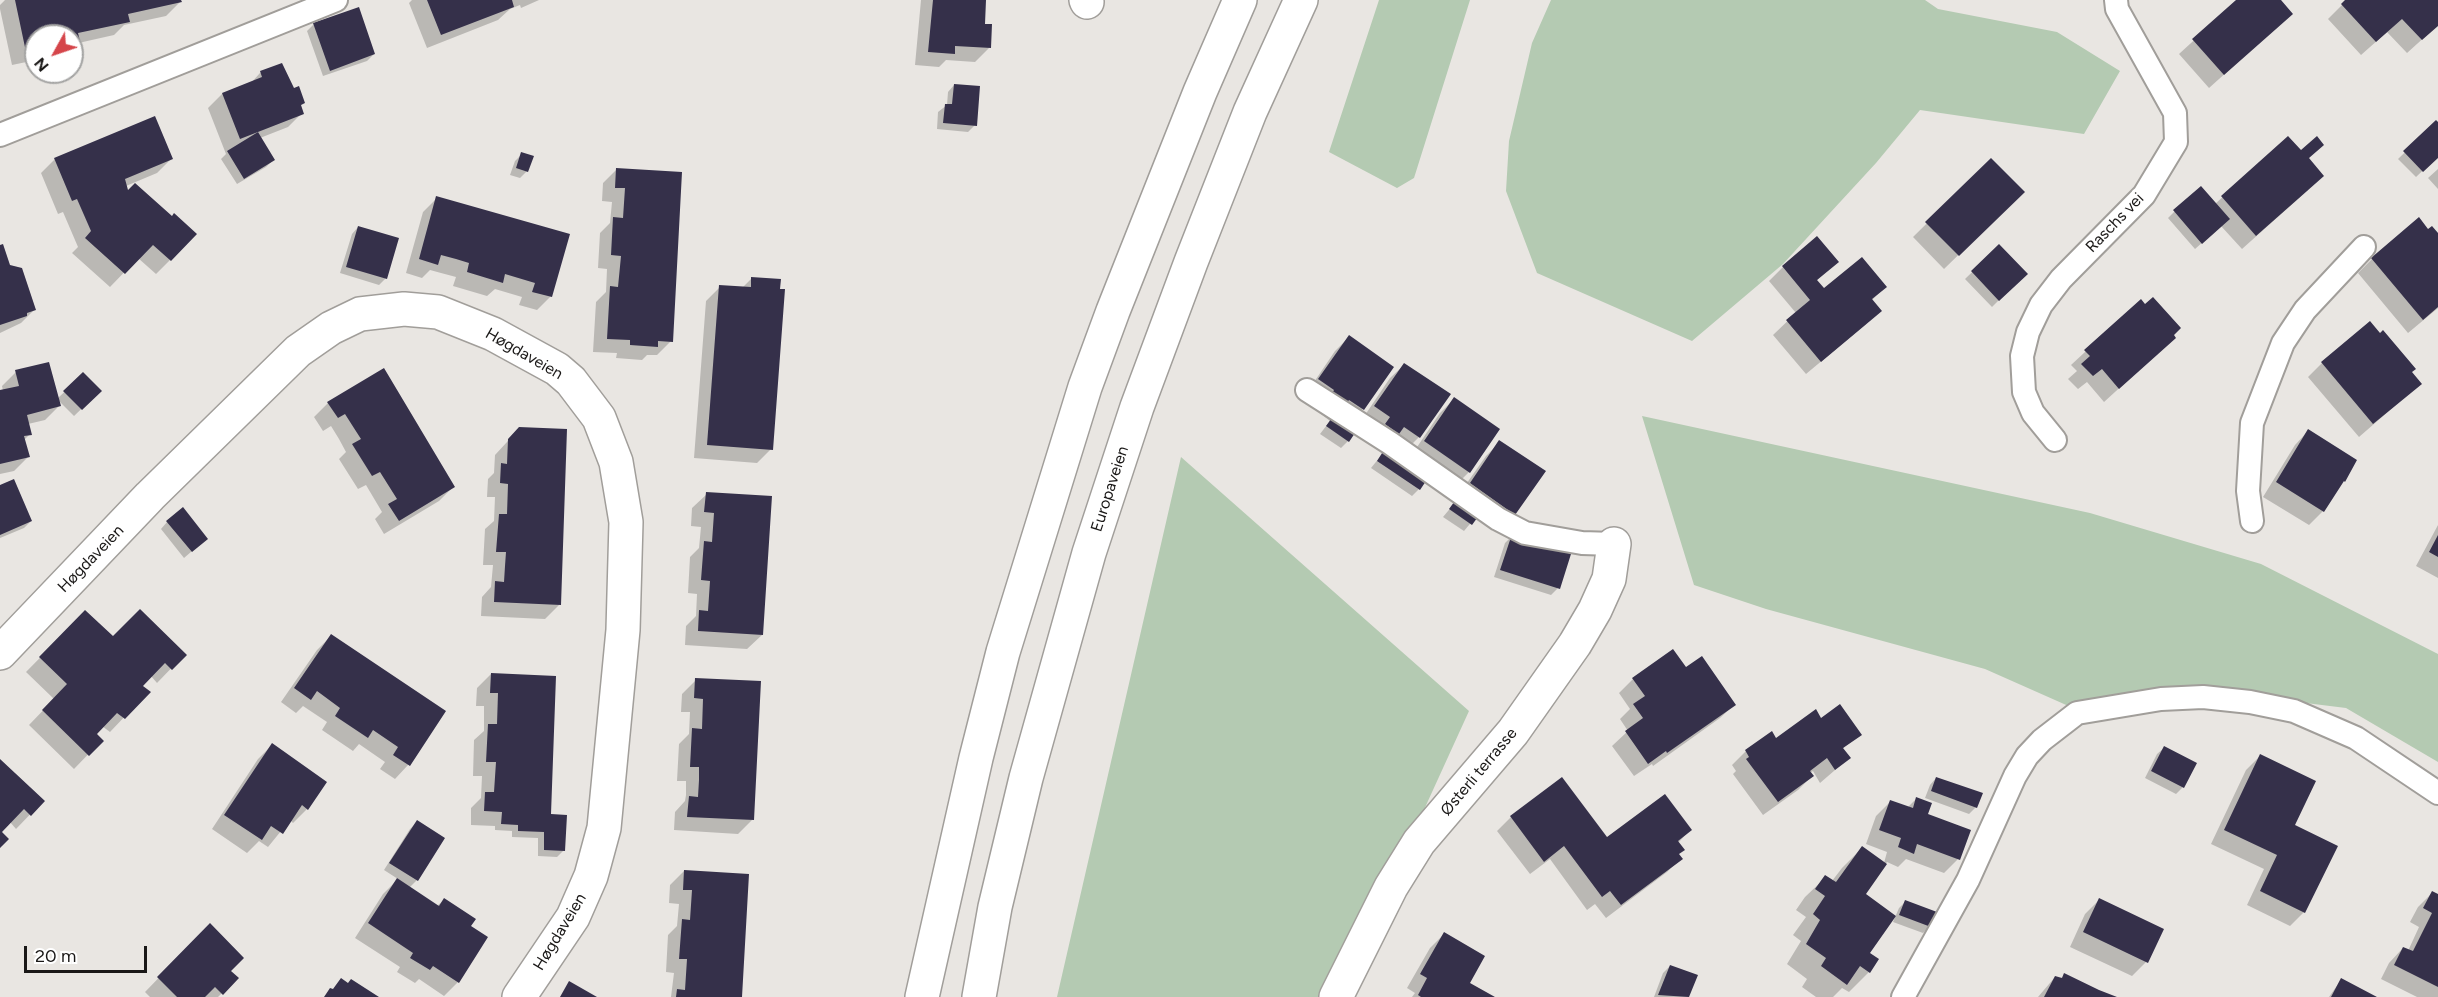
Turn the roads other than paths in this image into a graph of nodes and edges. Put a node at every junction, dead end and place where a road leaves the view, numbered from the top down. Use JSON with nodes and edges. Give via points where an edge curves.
{"nodes":[{"id":1,"x":336,"y":0,"type":"edge"},
{"id":2,"x":1240,"y":0,"type":"edge"},
{"id":3,"x":1301,"y":0,"type":"edge"},
{"id":4,"x":2116,"y":0,"type":"edge"},
{"id":5,"x":0,"y":135,"type":"edge"},
{"id":6,"x":2364,"y":247,"type":"dead end"},
{"id":7,"x":1306,"y":390,"type":"dead end"},
{"id":8,"x":2055,"y":440,"type":"dead end"},
{"id":9,"x":2252,"y":521,"type":"dead end"},
{"id":10,"x":1614,"y":544,"type":"joint"},
{"id":11,"x":0,"y":653,"type":"edge"},
{"id":12,"x":2438,"y":793,"type":"edge"},
{"id":13,"x":519,"y":997,"type":"edge"},
{"id":14,"x":922,"y":997,"type":"edge"},
{"id":15,"x":979,"y":997,"type":"edge"},
{"id":16,"x":1336,"y":997,"type":"edge"},
{"id":17,"x":1903,"y":997,"type":"edge"}],
"edges":[{"from":1,"to":5,"type":"lane"},
{"from":2,"to":14,"type":"main road","via":[[1195,104],[1085,387],[1001,663],[970,781]]},
{"from":3,"to":15,"type":"main road","name":"Europaveien","via":[[1250,112],[1191,262],[1089,553],[1026,778],[995,907]]},
{"from":4,"to":8,"type":"lane","name":"Raschs vei","via":[[2117,9],[2175,113],[2176,142],[2144,195],[2061,279],[2041,305],[2028,332],[2022,356],[2024,392],[2033,413]]},
{"from":6,"to":9,"type":"lane","via":[[2305,310],[2283,343],[2252,423],[2248,491]]},
{"from":7,"to":10,"type":"lane","via":[[1498,519],[1525,533]]},
{"from":10,"to":16,"type":"main road","name":"Østerli terrasse","via":[[1609,579],[1575,644],[1513,732],[1419,842],[1391,887]]},
{"from":11,"to":13,"type":"main road","name":"Høgdaveien","via":[[150,496],[298,351],[331,328],[360,314],[405,309],[438,312],[493,334],[557,369],[599,418],[616,462],[626,522],[623,630],[604,828],[591,876],[573,917]]},
{"from":12,"to":17,"type":"lane","via":[[2356,738],[2294,711],[2203,698],[2161,699],[2077,713],[2027,756],[1968,880]]}]}
